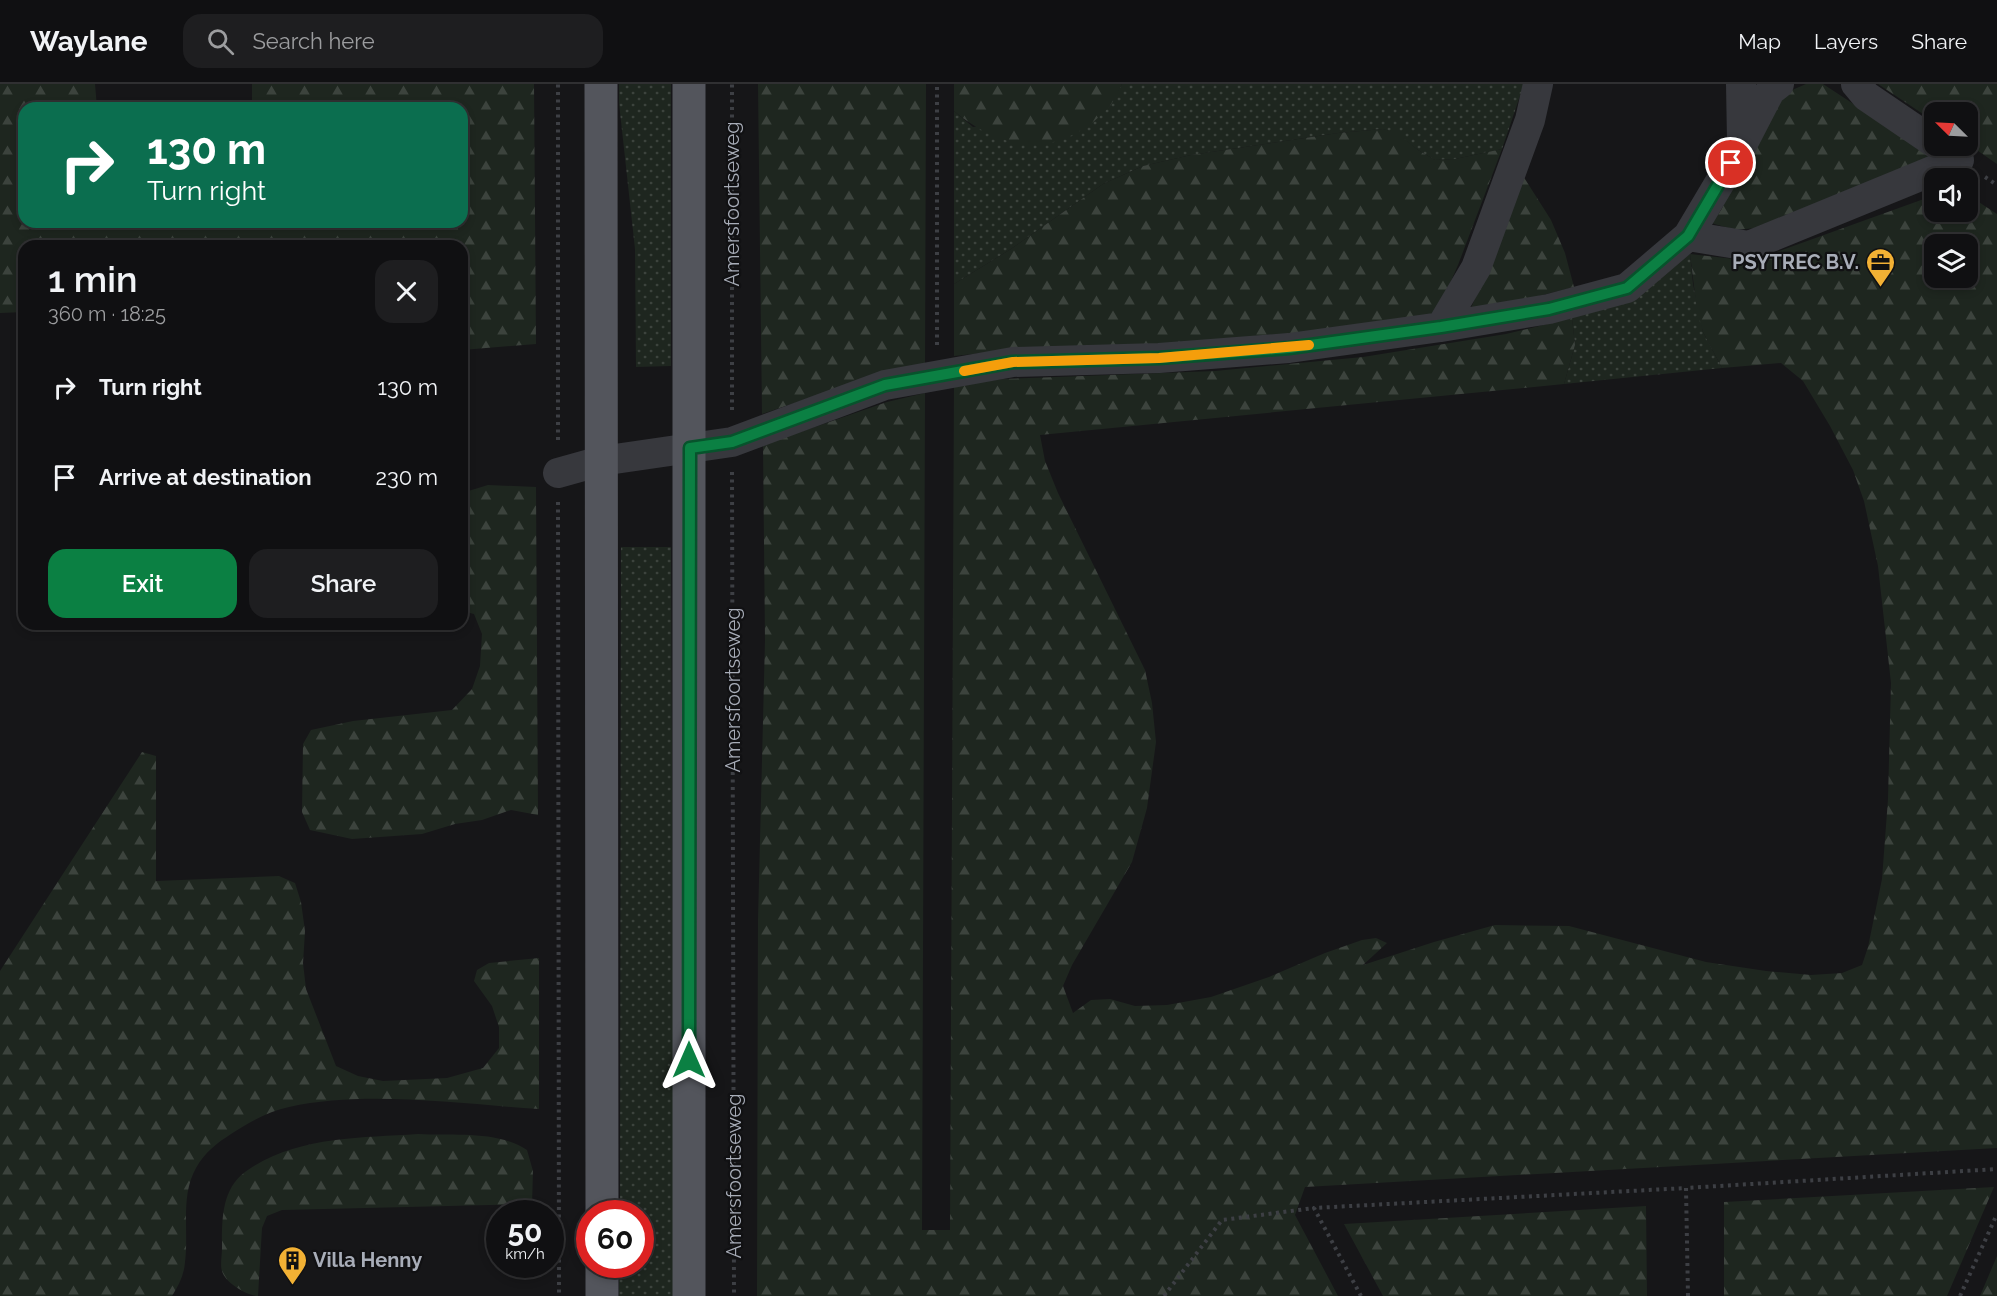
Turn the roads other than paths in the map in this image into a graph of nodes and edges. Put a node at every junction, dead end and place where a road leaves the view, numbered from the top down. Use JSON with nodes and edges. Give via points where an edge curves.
{"nodes":[{"id":1,"x":601,"y":84,"type":"edge"},
{"id":2,"x":689,"y":84,"type":"edge"},
{"id":3,"x":1538,"y":84,"type":"edge"},
{"id":4,"x":1741,"y":84,"type":"edge"},
{"id":5,"x":1779,"y":84,"type":"edge"},
{"id":6,"x":1856,"y":84,"type":"edge"},
{"id":7,"x":1742,"y":145,"type":"junction"},
{"id":8,"x":1965,"y":163,"type":"edge"},
{"id":9,"x":1688,"y":236,"type":"junction"},
{"id":10,"x":1441,"y":327,"type":"junction"},
{"id":11,"x":690,"y":448,"type":"junction"},
{"id":12,"x":601,"y":461,"type":"junction"},
{"id":13,"x":558,"y":473,"type":"road end"},
{"id":14,"x":602,"y":1200,"type":"edge"},
{"id":15,"x":602,"y":1278,"type":"edge"},
{"id":16,"x":602,"y":1296,"type":"edge"},
{"id":17,"x":689,"y":1296,"type":"edge"}],
"edges":[{"from":1,"to":12,"type":"main road"},
{"from":2,"to":11,"type":"main road"},
{"from":3,"to":10,"type":"lane","via":[[1530,120],[1476,268]]},
{"from":4,"to":7,"type":"lane"},
{"from":5,"to":7,"type":"lane","via":[[1770,91]]},
{"from":6,"to":8,"type":"lane","via":[[1866,96]]},
{"from":7,"to":9,"type":"lane"},
{"from":8,"to":9,"type":"lane","via":[[1749,246]]},
{"from":9,"to":10,"type":"lane","via":[[1627,288],[1549,309]]},
{"from":10,"to":11,"type":"lane","via":[[1289,348],[1159,358],[1013,362],[885,385],[732,442]]},
{"from":11,"to":12,"type":"lane"},
{"from":11,"to":17,"type":"main road"},
{"from":12,"to":13,"type":"lane"},
{"from":12,"to":14,"type":"main road"},
{"from":15,"to":16,"type":"main road"}]}
